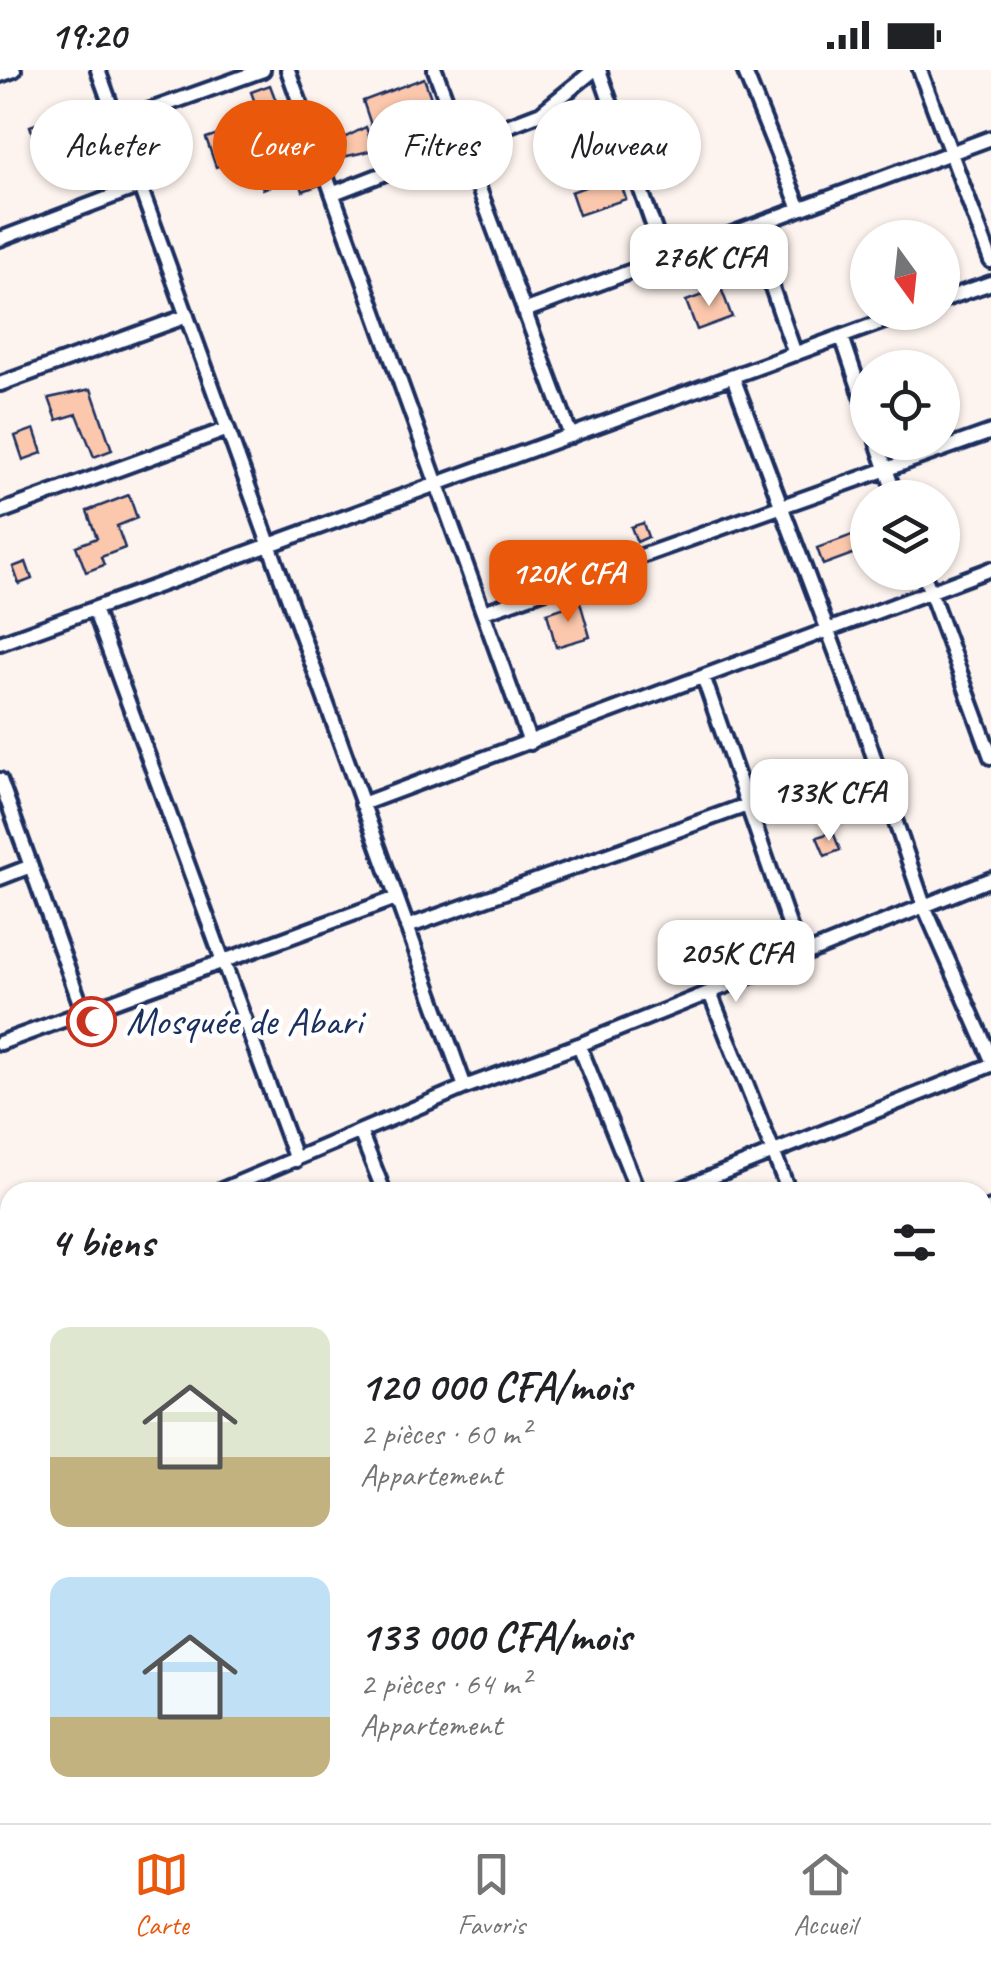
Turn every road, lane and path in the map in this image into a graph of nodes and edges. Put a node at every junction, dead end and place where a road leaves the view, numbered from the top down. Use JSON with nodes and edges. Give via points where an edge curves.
{"nodes":[{"id":1,"x":14,"y":70,"type":"edge"},
{"id":2,"x":98,"y":70,"type":"edge"},
{"id":3,"x":262,"y":70,"type":"edge"},
{"id":4,"x":288,"y":70,"type":"edge"},
{"id":5,"x":435,"y":70,"type":"edge"},
{"id":6,"x":596,"y":70,"type":"edge"},
{"id":7,"x":744,"y":70,"type":"edge"},
{"id":8,"x":920,"y":70,"type":"edge"},
{"id":9,"x":0,"y":75,"type":"edge"},
{"id":10,"x":108,"y":100,"type":"edge"},
{"id":11,"x":178,"y":100,"type":"edge"},
{"id":12,"x":446,"y":100,"type":"edge"},
{"id":13,"x":513,"y":125,"type":"edge"},
{"id":14,"x":991,"y":138,"type":"edge"},
{"id":15,"x":951,"y":153,"type":"junction"},
{"id":16,"x":367,"y":181,"type":"edge"},
{"id":17,"x":129,"y":190,"type":"edge"},
{"id":18,"x":141,"y":190,"type":"edge"},
{"id":19,"x":479,"y":190,"type":"edge"},
{"id":20,"x":334,"y":193,"type":"junction"},
{"id":21,"x":800,"y":209,"type":"junction"},
{"id":22,"x":750,"y":228,"type":"junction"},
{"id":23,"x":0,"y":239,"type":"edge"},
{"id":24,"x":665,"y":259,"type":"junction"},
{"id":25,"x":991,"y":260,"type":"edge"},
{"id":26,"x":991,"y":283,"type":"edge"},
{"id":27,"x":960,"y":294,"type":"edge"},
{"id":28,"x":524,"y":312,"type":"junction"},
{"id":29,"x":187,"y":316,"type":"junction"},
{"id":30,"x":861,"y":330,"type":"edge"},
{"id":31,"x":842,"y":337,"type":"junction"},
{"id":32,"x":794,"y":354,"type":"junction"},
{"id":33,"x":850,"y":361,"type":"edge"},
{"id":34,"x":734,"y":377,"type":"junction"},
{"id":35,"x":0,"y":384,"type":"edge"},
{"id":36,"x":228,"y":430,"type":"junction"},
{"id":37,"x":991,"y":432,"type":"edge"},
{"id":38,"x":570,"y":436,"type":"junction"},
{"id":39,"x":883,"y":460,"type":"edge"},
{"id":40,"x":885,"y":468,"type":"junction"},
{"id":41,"x":889,"y":480,"type":"edge"},
{"id":42,"x":437,"y":484,"type":"junction"},
{"id":43,"x":781,"y":504,"type":"junction"},
{"id":44,"x":0,"y":512,"type":"edge"},
{"id":45,"x":269,"y":545,"type":"junction"},
{"id":46,"x":991,"y":569,"type":"edge"},
{"id":47,"x":930,"y":590,"type":"edge"},
{"id":48,"x":931,"y":594,"type":"junction"},
{"id":49,"x":94,"y":609,"type":"junction"},
{"id":50,"x":484,"y":612,"type":"junction"},
{"id":51,"x":829,"y":632,"type":"junction"},
{"id":52,"x":0,"y":643,"type":"edge"},
{"id":53,"x":704,"y":680,"type":"junction"},
{"id":54,"x":530,"y":743,"type":"junction"},
{"id":55,"x":991,"y":757,"type":"edge"},
{"id":56,"x":0,"y":780,"type":"edge"},
{"id":57,"x":362,"y":804,"type":"junction"},
{"id":58,"x":747,"y":805,"type":"junction"},
{"id":59,"x":31,"y":866,"type":"junction"},
{"id":60,"x":0,"y":878,"type":"edge"},
{"id":61,"x":991,"y":878,"type":"edge"},
{"id":62,"x":396,"y":898,"type":"junction"},
{"id":63,"x":924,"y":906,"type":"junction"},
{"id":64,"x":407,"y":927,"type":"junction"},
{"id":65,"x":800,"y":956,"type":"junction"},
{"id":66,"x":222,"y":962,"type":"junction"},
{"id":67,"x":710,"y":992,"type":"junction"},
{"id":68,"x":84,"y":1014,"type":"junction"},
{"id":69,"x":0,"y":1043,"type":"edge"},
{"id":70,"x":580,"y":1046,"type":"junction"},
{"id":71,"x":991,"y":1062,"type":"edge"},
{"id":72,"x":464,"y":1087,"type":"junction"},
{"id":73,"x":361,"y":1134,"type":"junction"},
{"id":74,"x":774,"y":1153,"type":"junction"},
{"id":75,"x":296,"y":1160,"type":"junction"},
{"id":76,"x":242,"y":1182,"type":"edge"},
{"id":77,"x":380,"y":1182,"type":"edge"},
{"id":78,"x":634,"y":1182,"type":"edge"},
{"id":79,"x":700,"y":1182,"type":"edge"},
{"id":80,"x":785,"y":1182,"type":"edge"}],
"edges":[{"from":1,"to":9,"type":"street"},
{"from":2,"to":10,"type":"street"},
{"from":3,"to":11,"type":"street"},
{"from":4,"to":20,"type":"street"},
{"from":5,"to":12,"type":"street"},
{"from":6,"to":13,"type":"street","via":[[542,114]]},
{"from":6,"to":24,"type":"street"},
{"from":7,"to":21,"type":"street"},
{"from":8,"to":15,"type":"street"},
{"from":14,"to":15,"type":"street"},
{"from":15,"to":21,"type":"street"},
{"from":15,"to":25,"type":"street"},
{"from":16,"to":20,"type":"street"},
{"from":17,"to":23,"type":"street"},
{"from":18,"to":29,"type":"street"},
{"from":19,"to":28,"type":"street"},
{"from":20,"to":42,"type":"street"},
{"from":21,"to":22,"type":"street"},
{"from":22,"to":24,"type":"street"},
{"from":22,"to":32,"type":"street"},
{"from":24,"to":28,"type":"street"},
{"from":26,"to":27,"type":"street"},
{"from":28,"to":38,"type":"street"},
{"from":29,"to":35,"type":"street"},
{"from":29,"to":36,"type":"street"},
{"from":30,"to":31,"type":"street"},
{"from":31,"to":32,"type":"street"},
{"from":31,"to":33,"type":"street"},
{"from":32,"to":34,"type":"street"},
{"from":34,"to":38,"type":"street"},
{"from":34,"to":43,"type":"street"},
{"from":36,"to":44,"type":"street"},
{"from":36,"to":45,"type":"street"},
{"from":37,"to":40,"type":"street"},
{"from":38,"to":42,"type":"street"},
{"from":39,"to":40,"type":"street"},
{"from":40,"to":41,"type":"street"},
{"from":40,"to":43,"type":"street"},
{"from":42,"to":45,"type":"street"},
{"from":42,"to":50,"type":"street"},
{"from":43,"to":50,"type":"street"},
{"from":43,"to":51,"type":"street"},
{"from":45,"to":49,"type":"street"},
{"from":45,"to":57,"type":"street"},
{"from":46,"to":48,"type":"street"},
{"from":47,"to":48,"type":"street"},
{"from":48,"to":51,"type":"street"},
{"from":48,"to":55,"type":"street"},
{"from":49,"to":52,"type":"street"},
{"from":49,"to":66,"type":"street"},
{"from":50,"to":54,"type":"street"},
{"from":51,"to":53,"type":"street"},
{"from":51,"to":63,"type":"street"},
{"from":53,"to":54,"type":"street"},
{"from":53,"to":58,"type":"street"},
{"from":54,"to":57,"type":"street"},
{"from":56,"to":59,"type":"street"},
{"from":57,"to":62,"type":"street"},
{"from":58,"to":64,"type":"street"},
{"from":58,"to":65,"type":"street"},
{"from":59,"to":60,"type":"street"},
{"from":59,"to":68,"type":"street"},
{"from":61,"to":63,"type":"street"},
{"from":62,"to":64,"type":"street"},
{"from":62,"to":66,"type":"street"},
{"from":63,"to":65,"type":"street"},
{"from":63,"to":71,"type":"street"},
{"from":64,"to":72,"type":"street"},
{"from":65,"to":67,"type":"street"},
{"from":66,"to":68,"type":"street"},
{"from":66,"to":75,"type":"street"},
{"from":67,"to":70,"type":"street"},
{"from":67,"to":74,"type":"street"},
{"from":68,"to":69,"type":"street"},
{"from":70,"to":72,"type":"street"},
{"from":70,"to":78,"type":"street"},
{"from":71,"to":74,"type":"street"},
{"from":72,"to":73,"type":"street"},
{"from":73,"to":75,"type":"street"},
{"from":73,"to":77,"type":"street"},
{"from":74,"to":79,"type":"street"},
{"from":74,"to":80,"type":"street"},
{"from":75,"to":76,"type":"street"}]}
